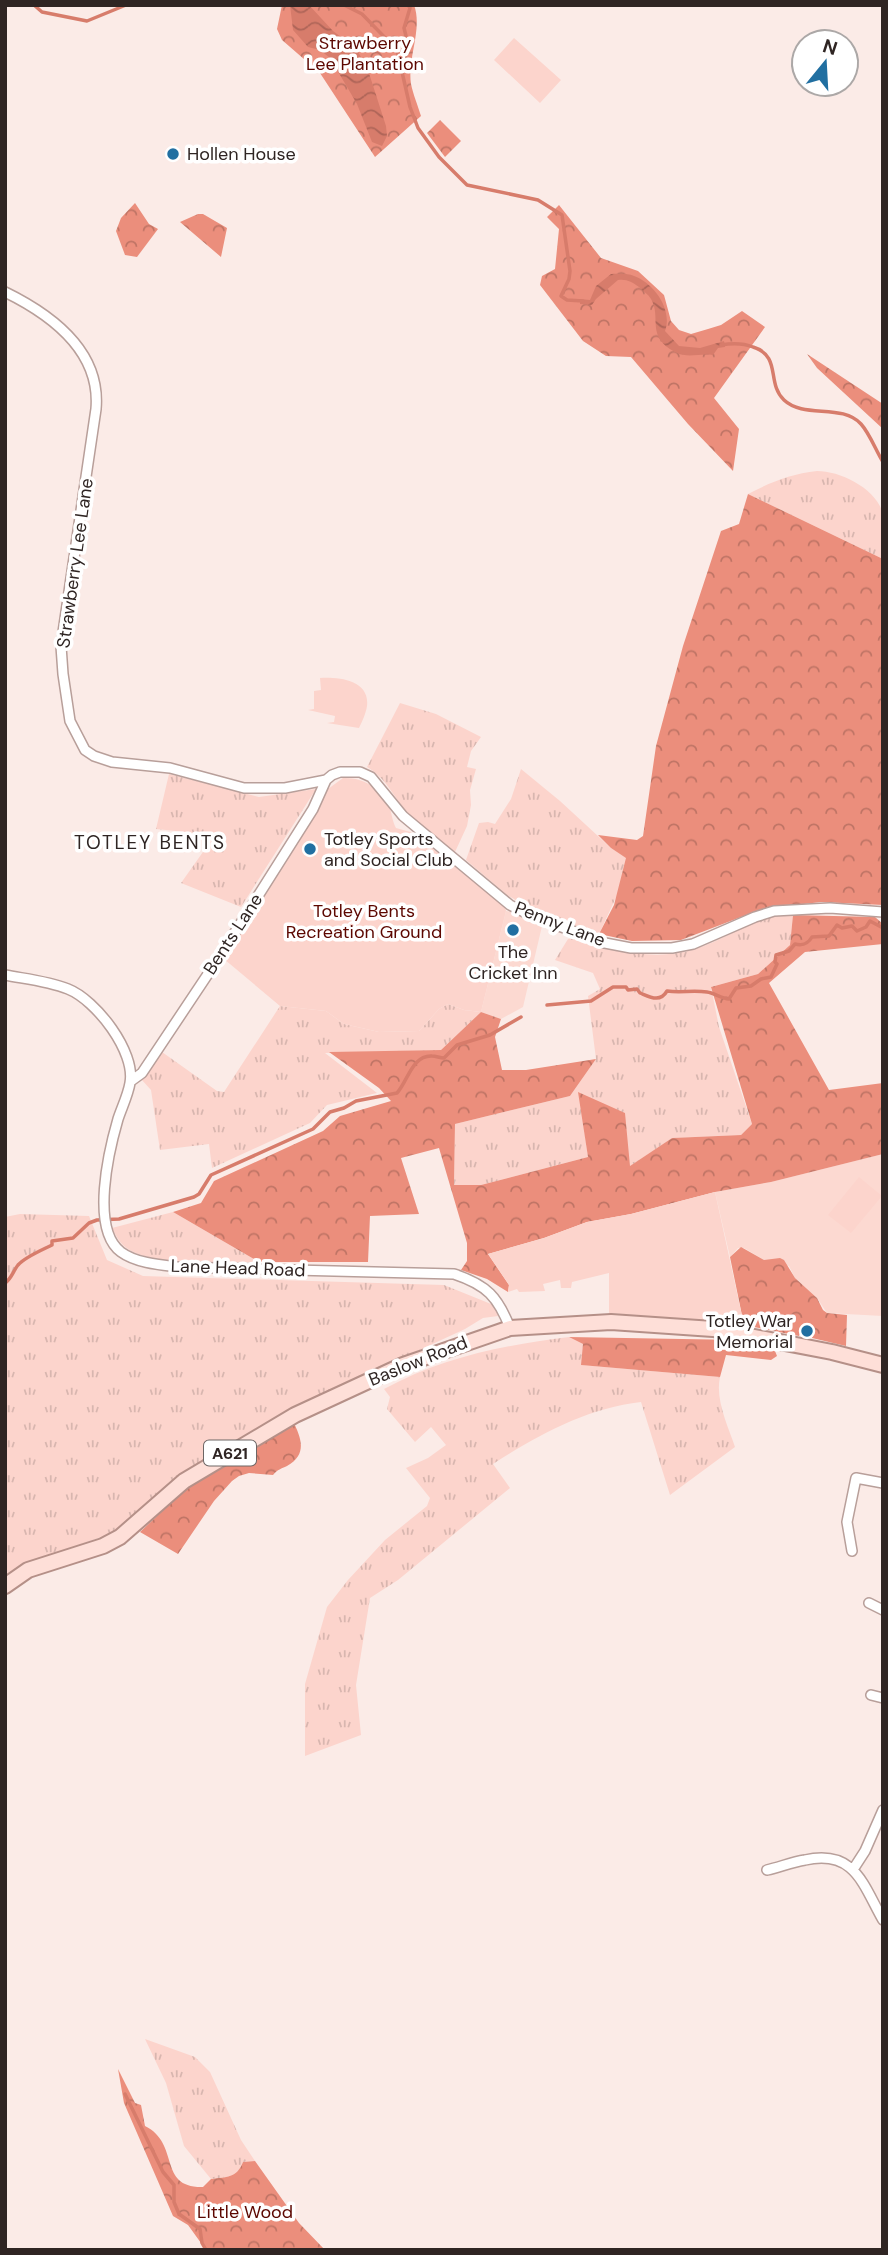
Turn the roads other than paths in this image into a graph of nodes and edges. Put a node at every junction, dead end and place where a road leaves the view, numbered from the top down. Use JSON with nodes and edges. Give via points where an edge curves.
{"nodes":[{"id":1,"x":5,"y":292,"type":"edge"},
{"id":2,"x":326,"y":780,"type":"junction"},
{"id":3,"x":883,"y":912,"type":"edge"},
{"id":4,"x":5,"y":975,"type":"edge"},
{"id":5,"x":131,"y":1081,"type":"junction"},
{"id":6,"x":510,"y":1328,"type":"junction"},
{"id":7,"x":883,"y":1366,"type":"edge"},
{"id":8,"x":883,"y":1483,"type":"edge"},
{"id":9,"x":852,"y":1551,"type":"dead end"},
{"id":10,"x":5,"y":1586,"type":"edge"},
{"id":11,"x":869,"y":1603,"type":"dead end"},
{"id":12,"x":883,"y":1610,"type":"edge"},
{"id":13,"x":871,"y":1695,"type":"dead end"},
{"id":14,"x":883,"y":1698,"type":"edge"},
{"id":15,"x":883,"y":1810,"type":"edge"},
{"id":16,"x":854,"y":1868,"type":"junction"},
{"id":17,"x":767,"y":1870,"type":"dead end"},
{"id":18,"x":883,"y":1920,"type":"edge"}],
"edges":[{"from":1,"to":2,"type":"street","name":"Strawberry Lee Lane","via":[[72,338],[95,381],[96,409],[61,646],[70,721],[85,750],[112,762],[170,768],[244,788],[285,788]]},
{"from":2,"to":3,"type":"street","name":"Penny Lane","via":[[340,772],[366,774],[403,816],[510,905],[605,943],[672,948],[774,911],[830,908]]},
{"from":2,"to":5,"type":"street","name":"Bents Lane","via":[[220,956],[142,1073]]},
{"from":4,"to":5,"type":"street","via":[[54,984],[89,1000],[116,1034]]},
{"from":5,"to":6,"type":"street","name":"Lane Head Road","via":[[117,1121],[103,1201],[112,1241],[123,1254],[178,1267],[454,1274],[497,1299]]},
{"from":6,"to":7,"type":"main road","name":"Baslow Road","number":"A621","via":[[611,1322],[713,1329]]},
{"from":6,"to":10,"type":"main road","name":"Baslow Road","number":"A621","via":[[402,1365],[295,1415],[184,1481],[120,1537],[28,1570]]},
{"from":8,"to":9,"type":"street","via":[[856,1478],[847,1522]]},
{"from":11,"to":12,"type":"street"},
{"from":13,"to":14,"type":"street"},
{"from":15,"to":16,"type":"street"},
{"from":16,"to":17,"type":"street","via":[[814,1858]]},
{"from":16,"to":18,"type":"street"}]}
